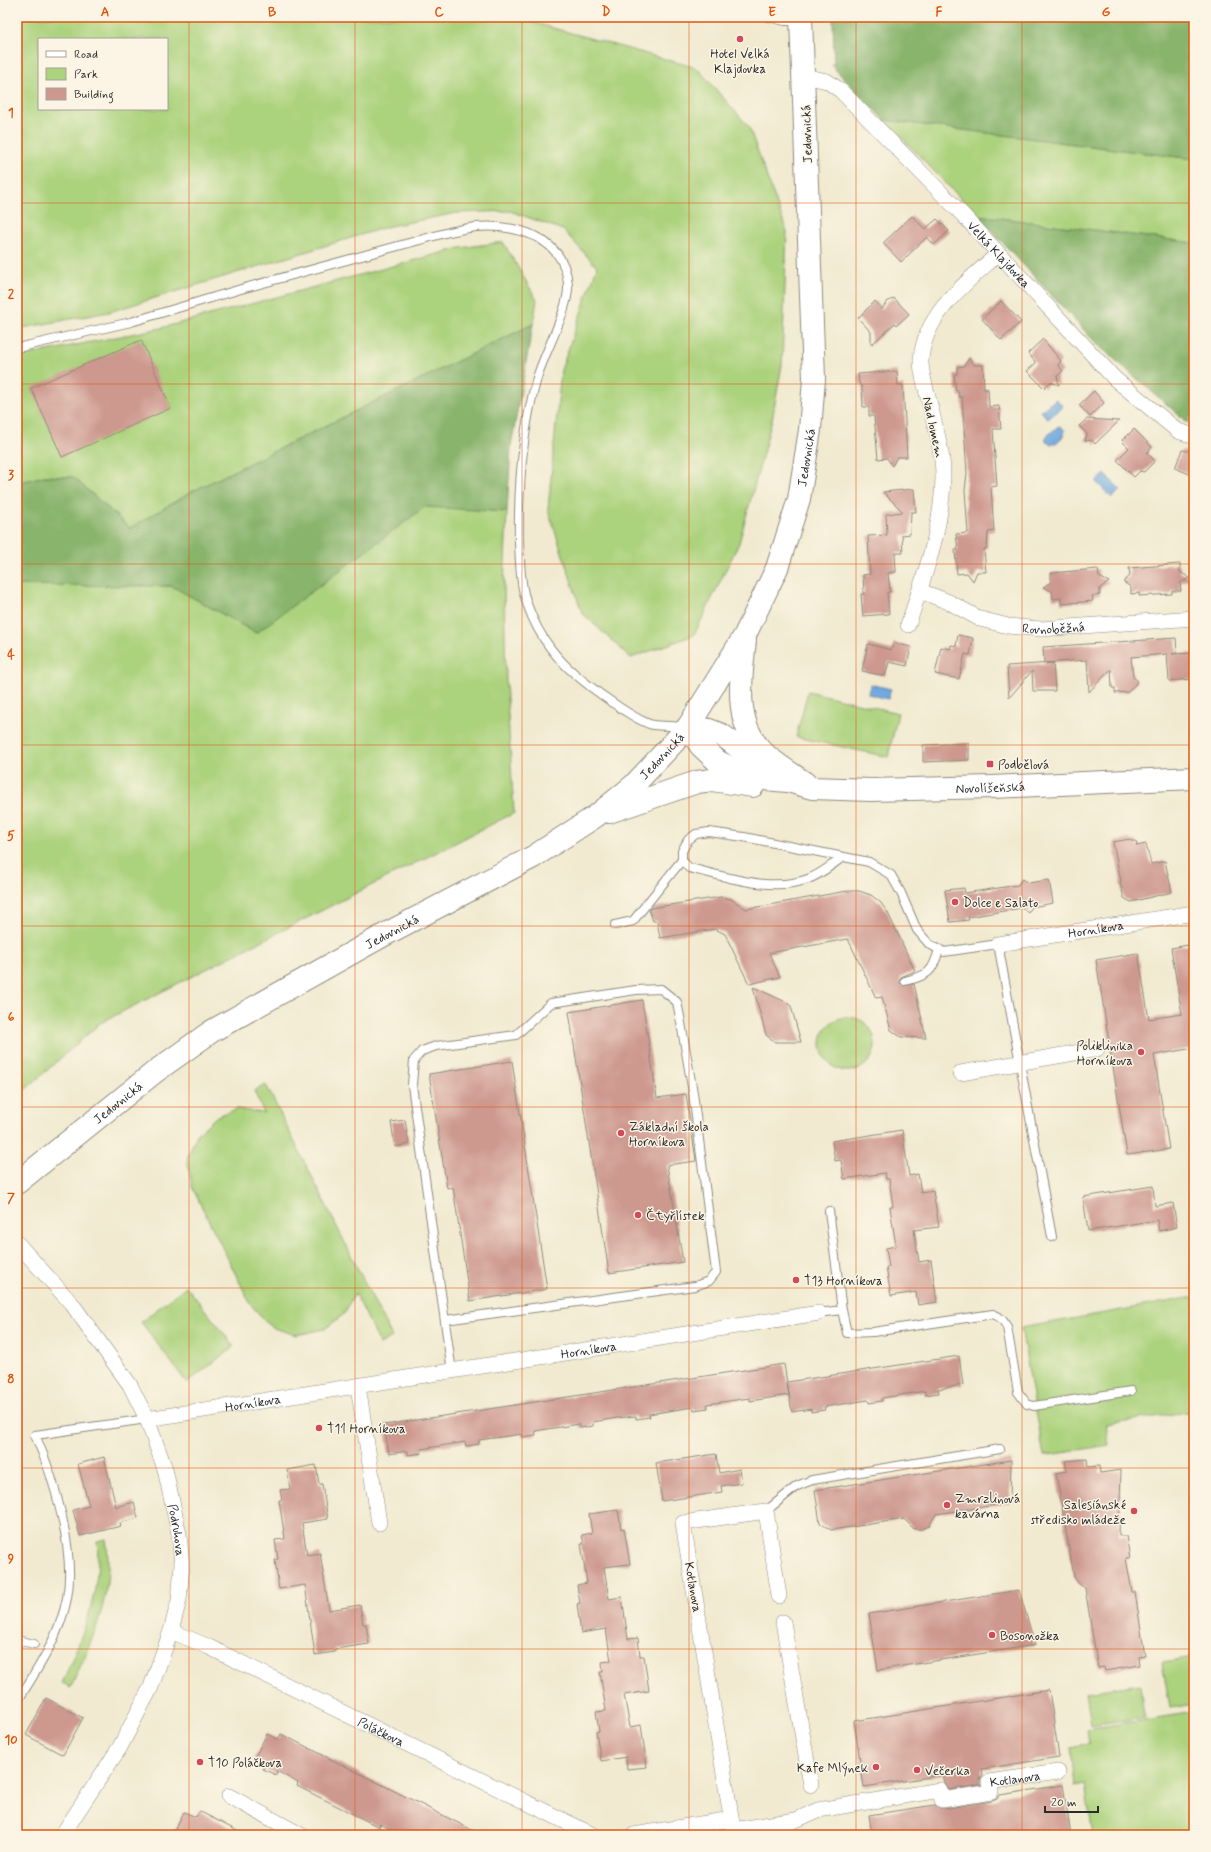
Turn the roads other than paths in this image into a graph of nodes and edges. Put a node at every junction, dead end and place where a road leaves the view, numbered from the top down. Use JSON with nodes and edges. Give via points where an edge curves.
{"nodes":[{"id":1,"x":768,"y":17,"type":"edge"},
{"id":2,"x":801,"y":19,"type":"edge"},
{"id":3,"x":804,"y":76,"type":"junction"},
{"id":4,"x":998,"y":254,"type":"junction"},
{"id":5,"x":17,"y":348,"type":"edge"},
{"id":6,"x":1194,"y":436,"type":"edge"},
{"id":7,"x":920,"y":591,"type":"junction"},
{"id":8,"x":1194,"y":618,"type":"edge"},
{"id":9,"x":908,"y":625,"type":"dead end"},
{"id":10,"x":745,"y":635,"type":"junction"},
{"id":11,"x":688,"y":727,"type":"junction"},
{"id":12,"x":1194,"y":778,"type":"edge"},
{"id":13,"x":812,"y":788,"type":"junction"},
{"id":14,"x":596,"y":816,"type":"junction"},
{"id":15,"x":842,"y":858,"type":"junction"},
{"id":16,"x":682,"y":860,"type":"junction"},
{"id":17,"x":1194,"y":913,"type":"edge"},
{"id":18,"x":615,"y":925,"type":"dead end"},
{"id":19,"x":998,"y":944,"type":"junction"},
{"id":20,"x":939,"y":949,"type":"junction"},
{"id":21,"x":905,"y":981,"type":"dead end"},
{"id":22,"x":1097,"y":1049,"type":"dead end"},
{"id":23,"x":1019,"y":1062,"type":"junction"},
{"id":24,"x":961,"y":1074,"type":"dead end"},
{"id":25,"x":17,"y":1183,"type":"edge"},
{"id":26,"x":829,"y":1210,"type":"dead end"},
{"id":27,"x":1052,"y":1237,"type":"dead end"},
{"id":28,"x":17,"y":1243,"type":"edge"},
{"id":29,"x":842,"y":1310,"type":"junction"},
{"id":30,"x":819,"y":1313,"type":"joint"},
{"id":31,"x":445,"y":1320,"type":"junction"},
{"id":32,"x":452,"y":1372,"type":"junction"},
{"id":33,"x":358,"y":1386,"type":"junction"},
{"id":34,"x":1131,"y":1391,"type":"dead end"},
{"id":35,"x":147,"y":1419,"type":"junction"},
{"id":36,"x":1000,"y":1449,"type":"dead end"},
{"id":37,"x":766,"y":1512,"type":"junction"},
{"id":38,"x":379,"y":1523,"type":"dead end"},
{"id":39,"x":779,"y":1596,"type":"dead end"},
{"id":40,"x":783,"y":1622,"type":"dead end"},
{"id":41,"x":171,"y":1631,"type":"junction"},
{"id":42,"x":17,"y":1640,"type":"edge"},
{"id":43,"x":34,"y":1644,"type":"dead end"},
{"id":44,"x":17,"y":1702,"type":"edge"},
{"id":45,"x":1058,"y":1772,"type":"dead end"},
{"id":46,"x":811,"y":1785,"type":"dead end"},
{"id":47,"x":229,"y":1796,"type":"dead end"},
{"id":48,"x":733,"y":1828,"type":"edge"},
{"id":49,"x":62,"y":1835,"type":"edge"},
{"id":50,"x":301,"y":1835,"type":"edge"},
{"id":51,"x":591,"y":1835,"type":"edge"},
{"id":52,"x":634,"y":1835,"type":"edge"}],
"edges":[{"from":1,"to":2,"type":"lane","via":[[785,21]]},
{"from":2,"to":3,"type":"main road","name":"Jedovnická"},
{"from":3,"to":4,"type":"street","name":"Velká Klajdovka","via":[[827,81],[841,91]]},
{"from":3,"to":10,"type":"main road","name":"Jedovnická","via":[[814,379],[810,430],[799,499],[777,568]]},
{"from":4,"to":6,"type":"street","name":"Velká Klajdovka","via":[[1115,379],[1178,431]]},
{"from":4,"to":7,"type":"street","name":"Nad lomem","via":[[942,308],[924,342],[920,360],[943,473],[941,509]]},
{"from":5,"to":11,"type":"lane","via":[[131,322],[449,232],[477,227],[502,228],[540,238],[560,257],[568,286],[564,307],[537,377],[528,418],[518,513],[520,575],[524,593],[534,621],[547,645],[581,680],[625,710],[652,724]]},
{"from":7,"to":8,"type":"street","name":"Rovnoběžná","via":[[949,602],[980,619],[1008,626],[1041,629]]},
{"from":7,"to":9,"type":"street","name":"Nad lomem"},
{"from":10,"to":11,"type":"main road","name":"Jedovnická"},
{"from":10,"to":13,"type":"main road","via":[[740,697],[752,739],[766,755]]},
{"from":11,"to":13,"type":"main road","name":"Novolíšeňská","via":[[701,746],[717,761],[739,772]]},
{"from":11,"to":14,"type":"main road","name":"Jedovnická","via":[[634,785]]},
{"from":12,"to":13,"type":"main road","name":"Novolíšeňská","via":[[985,788]]},
{"from":13,"to":14,"type":"main road","via":[[760,787],[712,780],[697,782]]},
{"from":14,"to":25,"type":"main road","name":"Jedovnická","via":[[533,857],[384,935],[212,1031],[156,1071]]},
{"from":15,"to":16,"type":"lane","via":[[807,879],[772,885],[689,868]]},
{"from":15,"to":16,"type":"lane","via":[[709,832],[696,834],[688,840],[682,850]]},
{"from":15,"to":20,"type":"lane","via":[[869,862],[891,875],[917,930],[929,944]]},
{"from":16,"to":18,"type":"lane","via":[[634,920]]},
{"from":17,"to":19,"type":"street","name":"Horníkova"},
{"from":19,"to":20,"type":"lane","via":[[944,952]]},
{"from":19,"to":23,"type":"lane"},
{"from":20,"to":21,"type":"lane","via":[[930,972]]},
{"from":22,"to":23,"type":"street"},
{"from":23,"to":24,"type":"street"},
{"from":23,"to":27,"type":"lane"},
{"from":26,"to":29,"type":"lane"},
{"from":28,"to":35,"type":"street","name":"Podruhova","via":[[72,1304],[130,1385]]},
{"from":29,"to":30,"type":"lane"},
{"from":29,"to":34,"type":"lane","via":[[847,1333],[873,1332],[993,1314],[999,1316],[1007,1328],[1018,1392],[1027,1404],[1034,1406]]},
{"from":30,"to":32,"type":"street","name":"Horníkova"},
{"from":31,"to":31,"type":"lane","via":[[412,1085],[414,1060],[422,1051],[436,1046],[516,1035],[551,1003],[636,990],[661,989],[677,1002],[680,1017],[693,1093],[716,1272],[709,1281],[694,1286]]},
{"from":31,"to":32,"type":"lane"},
{"from":32,"to":33,"type":"street","name":"Horníkova"},
{"from":33,"to":35,"type":"street","name":"Horníkova"},
{"from":33,"to":38,"type":"street"},
{"from":35,"to":41,"type":"street","name":"Podruhova","via":[[165,1468],[179,1534],[182,1565],[179,1600]]},
{"from":35,"to":44,"type":"lane","via":[[35,1435],[58,1502],[68,1556],[69,1582],[64,1612],[52,1642]]},
{"from":36,"to":37,"type":"lane","via":[[812,1480],[797,1486]]},
{"from":37,"to":39,"type":"street"},
{"from":37,"to":48,"type":"street","name":"Kotlanova","via":[[683,1523]]},
{"from":40,"to":46,"type":"street"},
{"from":41,"to":49,"type":"street","name":"Podruhova","via":[[151,1687],[120,1747]]},
{"from":41,"to":51,"type":"street","name":"Poláčkova","via":[[209,1647]]},
{"from":42,"to":43,"type":"lane"},
{"from":45,"to":48,"type":"street","name":"Kotlanova","via":[[989,1782],[991,1792],[942,1800],[940,1790],[818,1810],[796,1820]]},
{"from":47,"to":50,"type":"street"},
{"from":48,"to":52,"type":"street"}]}
